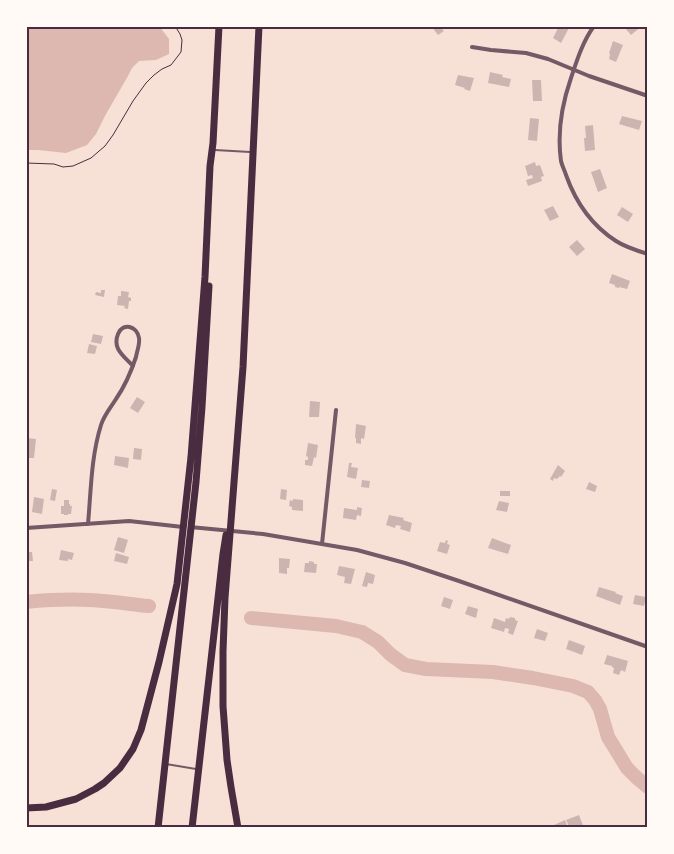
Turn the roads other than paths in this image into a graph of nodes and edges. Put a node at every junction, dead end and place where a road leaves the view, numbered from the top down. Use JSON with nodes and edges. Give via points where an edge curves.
{"nodes":[{"id":1,"x":219,"y":26,"type":"edge"},
{"id":2,"x":258,"y":26,"type":"edge"},
{"id":3,"x":594,"y":26,"type":"edge"},
{"id":4,"x":472,"y":47,"type":"dead end"},
{"id":5,"x":574,"y":70,"type":"junction"},
{"id":6,"x":648,"y":96,"type":"edge"},
{"id":7,"x":213,"y":147,"type":"junction"},
{"id":8,"x":253,"y":152,"type":"junction"},
{"id":9,"x":648,"y":254,"type":"edge"},
{"id":10,"x":133,"y":366,"type":"junction"},
{"id":11,"x":336,"y":410,"type":"dead end"},
{"id":12,"x":88,"y":524,"type":"junction"},
{"id":13,"x":26,"y":528,"type":"edge"},
{"id":14,"x":322,"y":544,"type":"junction"},
{"id":15,"x":185,"y":550,"type":"junction"},
{"id":16,"x":226,"y":554,"type":"junction"},
{"id":17,"x":648,"y":647,"type":"edge"},
{"id":18,"x":165,"y":764,"type":"junction"},
{"id":19,"x":198,"y":770,"type":"junction"},
{"id":20,"x":26,"y":808,"type":"edge"},
{"id":21,"x":158,"y":828,"type":"edge"},
{"id":22,"x":192,"y":828,"type":"edge"},
{"id":23,"x":238,"y":828,"type":"edge"}],
"edges":[{"from":1,"to":7,"type":"highway"},
{"from":2,"to":8,"type":"highway"},
{"from":3,"to":5,"type":"street"},
{"from":4,"to":5,"type":"street","via":[[526,53]]},
{"from":5,"to":6,"type":"street"},
{"from":5,"to":9,"type":"street","via":[[564,97],[560,138],[562,162],[569,184],[581,208],[598,227],[617,242]]},
{"from":7,"to":8,"type":"lane"},
{"from":7,"to":15,"type":"highway","via":[[204,379]]},
{"from":8,"to":16,"type":"highway","via":[[241,394]]},
{"from":10,"to":10,"type":"street","via":[[116,348],[120,330],[128,326],[139,337]]},
{"from":10,"to":12,"type":"street","via":[[98,435]]},
{"from":11,"to":14,"type":"street"},
{"from":12,"to":13,"type":"street"},
{"from":12,"to":14,"type":"street","via":[[129,521],[263,534]]},
{"from":14,"to":17,"type":"street","via":[[405,563]]},
{"from":15,"to":18,"type":"highway"},
{"from":15,"to":20,"type":"highway","via":[[160,662],[141,730],[132,750],[104,783],[86,794],[56,805]]},
{"from":16,"to":19,"type":"highway"},
{"from":16,"to":23,"type":"highway","via":[[223,688],[227,760]]},
{"from":18,"to":19,"type":"lane"},
{"from":18,"to":21,"type":"highway"},
{"from":19,"to":22,"type":"highway"}]}
